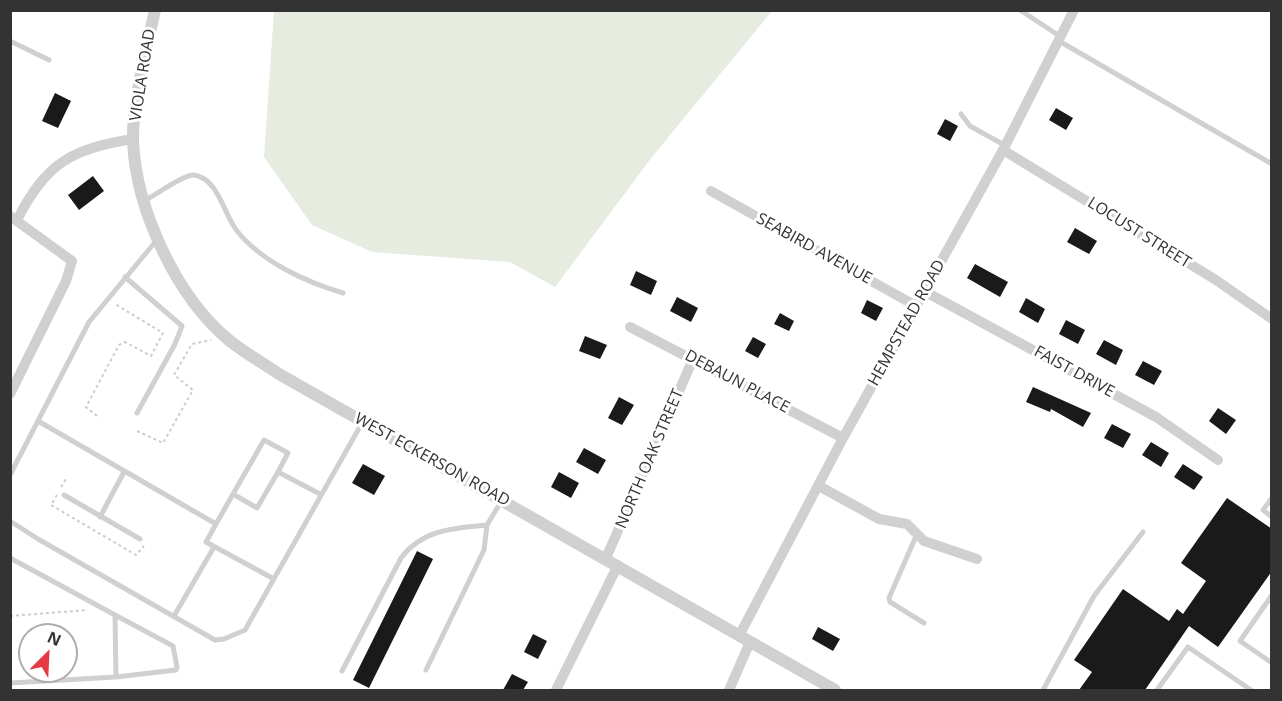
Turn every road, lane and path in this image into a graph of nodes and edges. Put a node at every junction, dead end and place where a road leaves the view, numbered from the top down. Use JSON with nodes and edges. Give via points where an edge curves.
{"nodes":[{"id":1,"x":154,"y":10,"type":"edge"},
{"id":2,"x":1020,"y":10,"type":"edge"},
{"id":3,"x":1074,"y":10,"type":"edge"},
{"id":4,"x":1060,"y":39,"type":"junction"},
{"id":5,"x":10,"y":41,"type":"edge"},
{"id":6,"x":49,"y":60,"type":"dead end"},
{"id":7,"x":961,"y":114,"type":"dead end"},
{"id":8,"x":133,"y":139,"type":"junction"},
{"id":9,"x":1005,"y":148,"type":"junction"},
{"id":10,"x":1272,"y":164,"type":"edge"},
{"id":11,"x":711,"y":191,"type":"dead end"},
{"id":12,"x":144,"y":201,"type":"junction"},
{"id":13,"x":14,"y":218,"type":"edge"},
{"id":14,"x":158,"y":239,"type":"junction"},
{"id":15,"x":124,"y":277,"type":"junction"},
{"id":16,"x":924,"y":291,"type":"junction"},
{"id":17,"x":343,"y":293,"type":"dead end"},
{"id":18,"x":107,"y":300,"type":"junction"},
{"id":19,"x":916,"y":306,"type":"junction"},
{"id":20,"x":1272,"y":319,"type":"edge"},
{"id":21,"x":630,"y":327,"type":"dead end"},
{"id":22,"x":214,"y":340,"type":"dead end"},
{"id":23,"x":693,"y":359,"type":"junction"},
{"id":24,"x":10,"y":394,"type":"edge"},
{"id":25,"x":137,"y":413,"type":"dead end"},
{"id":26,"x":97,"y":416,"type":"dead end"},
{"id":27,"x":38,"y":421,"type":"junction"},
{"id":28,"x":363,"y":421,"type":"junction"},
{"id":29,"x":137,"y":431,"type":"dead end"},
{"id":30,"x":843,"y":438,"type":"junction"},
{"id":31,"x":1218,"y":460,"type":"dead end"},
{"id":32,"x":124,"y":472,"type":"junction"},
{"id":33,"x":278,"y":472,"type":"junction"},
{"id":34,"x":10,"y":475,"type":"edge"},
{"id":35,"x":66,"y":480,"type":"dead end"},
{"id":36,"x":819,"y":486,"type":"junction"},
{"id":37,"x":233,"y":494,"type":"junction"},
{"id":38,"x":320,"y":494,"type":"junction"},
{"id":39,"x":64,"y":495,"type":"dead end"},
{"id":40,"x":1272,"y":498,"type":"edge"},
{"id":41,"x":502,"y":500,"type":"junction"},
{"id":42,"x":100,"y":517,"type":"junction"},
{"id":43,"x":1272,"y":517,"type":"edge"},
{"id":44,"x":10,"y":520,"type":"edge"},
{"id":45,"x":216,"y":524,"type":"junction"},
{"id":46,"x":487,"y":525,"type":"junction"},
{"id":47,"x":1143,"y":532,"type":"dead end"},
{"id":48,"x":917,"y":534,"type":"junction"},
{"id":49,"x":140,"y":539,"type":"dead end"},
{"id":50,"x":144,"y":545,"type":"dead end"},
{"id":51,"x":214,"y":547,"type":"junction"},
{"id":52,"x":10,"y":558,"type":"edge"},
{"id":53,"x":977,"y":559,"type":"dead end"},
{"id":54,"x":612,"y":562,"type":"junction"},
{"id":55,"x":274,"y":579,"type":"junction"},
{"id":56,"x":1272,"y":596,"type":"edge"},
{"id":57,"x":101,"y":608,"type":"junction"},
{"id":58,"x":115,"y":615,"type":"junction"},
{"id":59,"x":10,"y":616,"type":"edge"},
{"id":60,"x":174,"y":616,"type":"junction"},
{"id":61,"x":924,"y":623,"type":"dead end"},
{"id":62,"x":739,"y":636,"type":"junction"},
{"id":63,"x":750,"y":642,"type":"junction"},
{"id":64,"x":1272,"y":663,"type":"edge"},
{"id":65,"x":426,"y":670,"type":"dead end"},
{"id":66,"x":342,"y":671,"type":"dead end"},
{"id":67,"x":116,"y":676,"type":"junction"},
{"id":68,"x":10,"y":683,"type":"edge"},
{"id":69,"x":556,"y":690,"type":"edge"},
{"id":70,"x":729,"y":690,"type":"edge"},
{"id":71,"x":835,"y":690,"type":"edge"},
{"id":72,"x":1043,"y":690,"type":"edge"},
{"id":73,"x":1157,"y":690,"type":"edge"},
{"id":74,"x":1251,"y":690,"type":"edge"}],
"edges":[{"from":1,"to":8,"type":"street","name":"VIOLA ROAD"},
{"from":2,"to":4,"type":"lane"},
{"from":3,"to":4,"type":"street","name":"HEMPSTEAD ROAD"},
{"from":4,"to":9,"type":"street","name":"HEMPSTEAD ROAD"},
{"from":4,"to":10,"type":"lane"},
{"from":5,"to":6,"type":"lane"},
{"from":7,"to":9,"type":"lane","via":[[970,126]]},
{"from":8,"to":12,"type":"street","name":"WEST ECKERSON ROAD"},
{"from":8,"to":13,"type":"street","via":[[75,152],[32,189]]},
{"from":9,"to":16,"type":"street","name":"HEMPSTEAD ROAD"},
{"from":9,"to":20,"type":"street","name":"LOCUST STREET"},
{"from":11,"to":19,"type":"street","name":"SEABIRD AVENUE"},
{"from":12,"to":14,"type":"street","name":"WEST ECKERSON ROAD"},
{"from":12,"to":17,"type":"lane","via":[[187,176],[202,178],[214,189],[235,229],[254,247],[302,277]]},
{"from":13,"to":24,"type":"street","via":[[72,261]]},
{"from":14,"to":15,"type":"lane"},
{"from":14,"to":28,"type":"street","name":"WEST ECKERSON ROAD","via":[[180,283],[229,340],[279,374]]},
{"from":15,"to":18,"type":"lane"},
{"from":15,"to":25,"type":"lane","via":[[182,326]]},
{"from":16,"to":19,"type":"street","name":"HEMPSTEAD ROAD"},
{"from":16,"to":31,"type":"street","name":"FAIST DRIVE","via":[[1156,417]]},
{"from":18,"to":26,"type":"path","via":[[163,333],[151,356],[125,342],[119,345],[86,406]]},
{"from":18,"to":27,"type":"lane","via":[[89,322]]},
{"from":19,"to":30,"type":"street","name":"HEMPSTEAD ROAD"},
{"from":21,"to":23,"type":"street","name":"DEBAUN PLACE"},
{"from":22,"to":29,"type":"path","via":[[192,344],[174,375],[194,390],[164,443]]},
{"from":23,"to":30,"type":"street","name":"DEBAUN PLACE"},
{"from":23,"to":54,"type":"street","name":"NORTH OAK STREET"},
{"from":27,"to":32,"type":"lane"},
{"from":27,"to":34,"type":"lane"},
{"from":28,"to":38,"type":"lane"},
{"from":28,"to":41,"type":"street","name":"WEST ECKERSON ROAD"},
{"from":30,"to":36,"type":"street","name":"HEMPSTEAD ROAD"},
{"from":32,"to":42,"type":"lane"},
{"from":32,"to":45,"type":"lane"},
{"from":33,"to":37,"type":"lane","via":[[257,508]]},
{"from":33,"to":37,"type":"lane","via":[[288,453],[264,440]]},
{"from":33,"to":38,"type":"lane"},
{"from":35,"to":50,"type":"path","via":[[51,505],[136,555]]},
{"from":36,"to":48,"type":"street","via":[[879,519],[907,524]]},
{"from":36,"to":62,"type":"street","name":"HEMPSTEAD ROAD"},
{"from":37,"to":45,"type":"lane"},
{"from":38,"to":55,"type":"lane"},
{"from":39,"to":42,"type":"lane"},
{"from":40,"to":43,"type":"lane","via":[[1263,510]]},
{"from":41,"to":46,"type":"lane"},
{"from":41,"to":54,"type":"street","name":"WEST ECKERSON ROAD"},
{"from":42,"to":49,"type":"lane"},
{"from":44,"to":60,"type":"lane"},
{"from":45,"to":51,"type":"lane","via":[[206,542]]},
{"from":46,"to":65,"type":"lane","via":[[484,550]]},
{"from":46,"to":66,"type":"lane","via":[[421,537],[409,547]]},
{"from":47,"to":72,"type":"lane","via":[[1094,596]]},
{"from":48,"to":53,"type":"street","via":[[924,541]]},
{"from":48,"to":61,"type":"lane","via":[[889,598],[902,611]]},
{"from":51,"to":55,"type":"lane"},
{"from":51,"to":60,"type":"lane"},
{"from":52,"to":57,"type":"lane"},
{"from":54,"to":62,"type":"street","name":"WEST ECKERSON ROAD"},
{"from":54,"to":69,"type":"street","name":"NORTH OAK STREET"},
{"from":55,"to":60,"type":"lane","via":[[245,630],[224,639],[215,640]]},
{"from":56,"to":64,"type":"lane","via":[[1240,641]]},
{"from":57,"to":58,"type":"lane"},
{"from":57,"to":59,"type":"path"},
{"from":58,"to":67,"type":"lane"},
{"from":58,"to":67,"type":"lane","via":[[173,646],[177,667]]},
{"from":62,"to":63,"type":"street","name":"WEST ECKERSON ROAD"},
{"from":63,"to":70,"type":"street"},
{"from":63,"to":71,"type":"street","name":"WEST ECKERSON ROAD"},
{"from":67,"to":68,"type":"lane"},
{"from":73,"to":74,"type":"lane","via":[[1188,646]]}]}
